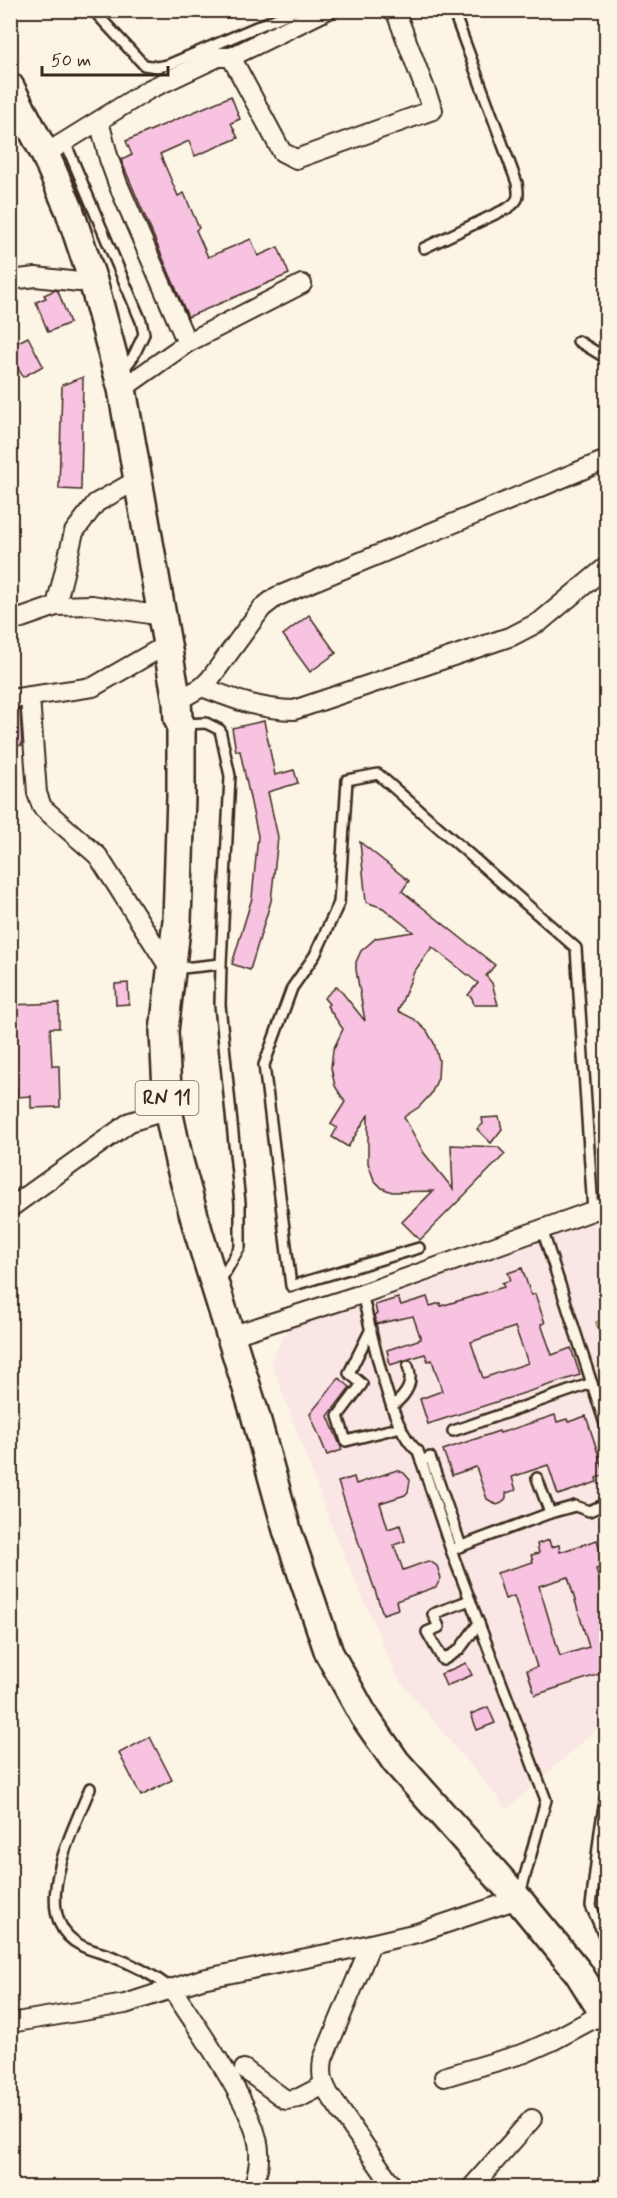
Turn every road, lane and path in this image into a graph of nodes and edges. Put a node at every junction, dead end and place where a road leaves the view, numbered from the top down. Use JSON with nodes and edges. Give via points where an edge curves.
{"nodes":[{"id":1,"x":93,"y":10,"type":"edge"},
{"id":2,"x":296,"y":10,"type":"edge"},
{"id":3,"x":327,"y":10,"type":"edge"},
{"id":4,"x":395,"y":10,"type":"edge"},
{"id":5,"x":453,"y":10,"type":"edge"},
{"id":6,"x":231,"y":57,"type":"junction"},
{"id":7,"x":10,"y":87,"type":"edge"},
{"id":8,"x":99,"y":121,"type":"junction"},
{"id":9,"x":20,"y":125,"type":"edge"},
{"id":10,"x":55,"y":148,"type":"junction"},
{"id":11,"x":424,"y":248,"type":"dead end"},
{"id":12,"x":10,"y":280,"type":"edge"},
{"id":13,"x":93,"y":282,"type":"junction"},
{"id":14,"x":302,"y":284,"type":"dead end"},
{"id":15,"x":578,"y":341,"type":"dead end"},
{"id":16,"x":187,"y":343,"type":"junction"},
{"id":17,"x":606,"y":358,"type":"edge"},
{"id":18,"x":120,"y":383,"type":"junction"},
{"id":19,"x":606,"y":460,"type":"edge"},
{"id":20,"x":137,"y":480,"type":"junction"},
{"id":21,"x":606,"y":567,"type":"edge"},
{"id":22,"x":56,"y":606,"type":"junction"},
{"id":23,"x":162,"y":616,"type":"junction"},
{"id":24,"x":10,"y":622,"type":"edge"},
{"id":25,"x":166,"y":645,"type":"junction"},
{"id":26,"x":202,"y":687,"type":"junction"},
{"id":27,"x":30,"y":696,"type":"junction"},
{"id":28,"x":10,"y":699,"type":"edge"},
{"id":29,"x":179,"y":713,"type":"junction"},
{"id":30,"x":221,"y":964,"type":"junction"},
{"id":31,"x":170,"y":969,"type":"junction"},
{"id":32,"x":168,"y":1110,"type":"junction"},
{"id":33,"x":10,"y":1208,"type":"edge"},
{"id":34,"x":600,"y":1208,"type":"edge"},
{"id":35,"x":542,"y":1229,"type":"junction"},
{"id":36,"x":418,"y":1248,"type":"dead end"},
{"id":37,"x":217,"y":1287,"type":"junction"},
{"id":38,"x":362,"y":1294,"type":"junction"},
{"id":39,"x":371,"y":1329,"type":"junction"},
{"id":40,"x":230,"y":1336,"type":"junction"},
{"id":41,"x":408,"y":1366,"type":"dead end"},
{"id":42,"x":592,"y":1383,"type":"junction"},
{"id":43,"x":392,"y":1406,"type":"junction"},
{"id":44,"x":401,"y":1427,"type":"junction"},
{"id":45,"x":606,"y":1427,"type":"edge"},
{"id":46,"x":453,"y":1431,"type":"dead end"},
{"id":47,"x":421,"y":1461,"type":"junction"},
{"id":48,"x":537,"y":1478,"type":"dead end"},
{"id":49,"x":606,"y":1504,"type":"edge"},
{"id":50,"x":550,"y":1513,"type":"junction"},
{"id":51,"x":461,"y":1546,"type":"junction"},
{"id":52,"x":451,"y":1550,"type":"junction"},
{"id":53,"x":470,"y":1600,"type":"junction"},
{"id":54,"x":479,"y":1623,"type":"junction"},
{"id":55,"x":90,"y":1788,"type":"dead end"},
{"id":56,"x":606,"y":1795,"type":"edge"},
{"id":57,"x":518,"y":1899,"type":"junction"},
{"id":58,"x":606,"y":1940,"type":"edge"},
{"id":59,"x":371,"y":1944,"type":"junction"},
{"id":60,"x":172,"y":1989,"type":"junction"},
{"id":61,"x":605,"y":2015,"type":"edge"},
{"id":62,"x":10,"y":2023,"type":"edge"},
{"id":63,"x":244,"y":2069,"type":"dead end"},
{"id":64,"x":444,"y":2077,"type":"dead end"},
{"id":65,"x":324,"y":2085,"type":"junction"},
{"id":66,"x":532,"y":2119,"type":"dead end"},
{"id":67,"x":253,"y":2187,"type":"edge"},
{"id":68,"x":394,"y":2187,"type":"edge"},
{"id":69,"x":471,"y":2187,"type":"edge"}],
"edges":[{"from":1,"to":2,"type":"lane","via":[[144,66],[157,67],[168,66]]},
{"from":3,"to":6,"type":"street"},
{"from":4,"to":6,"type":"street","via":[[433,110],[296,159],[282,152]]},
{"from":5,"to":11,"type":"lane","via":[[519,196],[508,208]]},
{"from":6,"to":8,"type":"street","via":[[218,57],[148,90]]},
{"from":7,"to":9,"type":"main road","number":"RN 11"},
{"from":8,"to":10,"type":"street"},
{"from":8,"to":16,"type":"street","via":[[118,184]]},
{"from":9,"to":10,"type":"main road","number":"RN 11"},
{"from":10,"to":13,"type":"main road","number":"RN 11","via":[[69,209]]},
{"from":10,"to":18,"type":"lane","via":[[136,310],[144,334]]},
{"from":12,"to":13,"type":"street","via":[[36,277]]},
{"from":13,"to":18,"type":"main road","number":"RN 11"},
{"from":14,"to":16,"type":"street"},
{"from":15,"to":17,"type":"lane"},
{"from":16,"to":18,"type":"street"},
{"from":18,"to":20,"type":"main road","number":"RN 11"},
{"from":19,"to":26,"type":"street","via":[[276,597],[262,608]]},
{"from":20,"to":22,"type":"street","via":[[96,503],[74,532]]},
{"from":20,"to":23,"type":"main road","number":"RN 11"},
{"from":21,"to":26,"type":"street","via":[[542,621],[512,636],[294,710],[273,710]]},
{"from":22,"to":23,"type":"street","via":[[92,605]]},
{"from":22,"to":24,"type":"street"},
{"from":23,"to":25,"type":"main road","number":"RN 11"},
{"from":25,"to":27,"type":"street","via":[[93,687]]},
{"from":25,"to":29,"type":"main road","number":"RN 11"},
{"from":26,"to":29,"type":"street"},
{"from":27,"to":28,"type":"street"},
{"from":27,"to":31,"type":"street","via":[[37,793],[42,807],[98,856]]},
{"from":29,"to":30,"type":"lane","via":[[220,730],[230,776]]},
{"from":29,"to":31,"type":"main road","number":"RN 11","via":[[177,921]]},
{"from":30,"to":31,"type":"lane"},
{"from":30,"to":37,"type":"lane","via":[[220,1005],[240,1203],[240,1247]]},
{"from":31,"to":32,"type":"main road","number":"RN 11","via":[[164,1031]]},
{"from":32,"to":33,"type":"street","via":[[129,1122]]},
{"from":32,"to":37,"type":"main road","number":"RN 11","via":[[182,1172]]},
{"from":34,"to":35,"type":"street"},
{"from":34,"to":36,"type":"lane","via":[[576,948],[378,774],[347,780],[339,903],[315,955],[292,988],[264,1065],[291,1286]]},
{"from":35,"to":38,"type":"street"},
{"from":35,"to":42,"type":"lane"},
{"from":37,"to":40,"type":"main road","number":"RN 11"},
{"from":38,"to":39,"type":"lane"},
{"from":38,"to":40,"type":"street"},
{"from":39,"to":43,"type":"lane"},
{"from":39,"to":44,"type":"lane","via":[[349,1373],[362,1383],[338,1416],[346,1441]]},
{"from":40,"to":57,"type":"main road","number":"RN 11","via":[[287,1530],[329,1653],[364,1716],[396,1762]]},
{"from":41,"to":43,"type":"lane","via":[[410,1386]]},
{"from":42,"to":45,"type":"lane"},
{"from":42,"to":46,"type":"lane"},
{"from":43,"to":44,"type":"lane"},
{"from":44,"to":47,"type":"lane"},
{"from":47,"to":51,"type":"lane","via":[[430,1457]]},
{"from":47,"to":52,"type":"lane"},
{"from":48,"to":50,"type":"lane"},
{"from":49,"to":50,"type":"lane","via":[[589,1511],[575,1506]]},
{"from":50,"to":51,"type":"lane"},
{"from":51,"to":52,"type":"lane"},
{"from":52,"to":53,"type":"lane"},
{"from":53,"to":54,"type":"lane"},
{"from":53,"to":54,"type":"lane","via":[[433,1614],[439,1626],[427,1632],[443,1660],[459,1650]]},
{"from":54,"to":57,"type":"lane","via":[[546,1800]]},
{"from":55,"to":60,"type":"lane","via":[[56,1876],[58,1919],[68,1936],[81,1946],[138,1967]]},
{"from":56,"to":58,"type":"lane","via":[[591,1906]]},
{"from":57,"to":59,"type":"street"},
{"from":57,"to":61,"type":"main road","number":"RN 11","via":[[578,1972]]},
{"from":59,"to":60,"type":"street","via":[[202,1979]]},
{"from":59,"to":65,"type":"street","via":[[323,2059]]},
{"from":60,"to":62,"type":"street","via":[[125,2004]]},
{"from":60,"to":67,"type":"street","via":[[234,2086],[255,2130],[260,2150]]},
{"from":61,"to":64,"type":"street","via":[[525,2053]]},
{"from":63,"to":65,"type":"street","via":[[290,2101]]},
{"from":65,"to":68,"type":"street"},
{"from":66,"to":69,"type":"street"}]}
